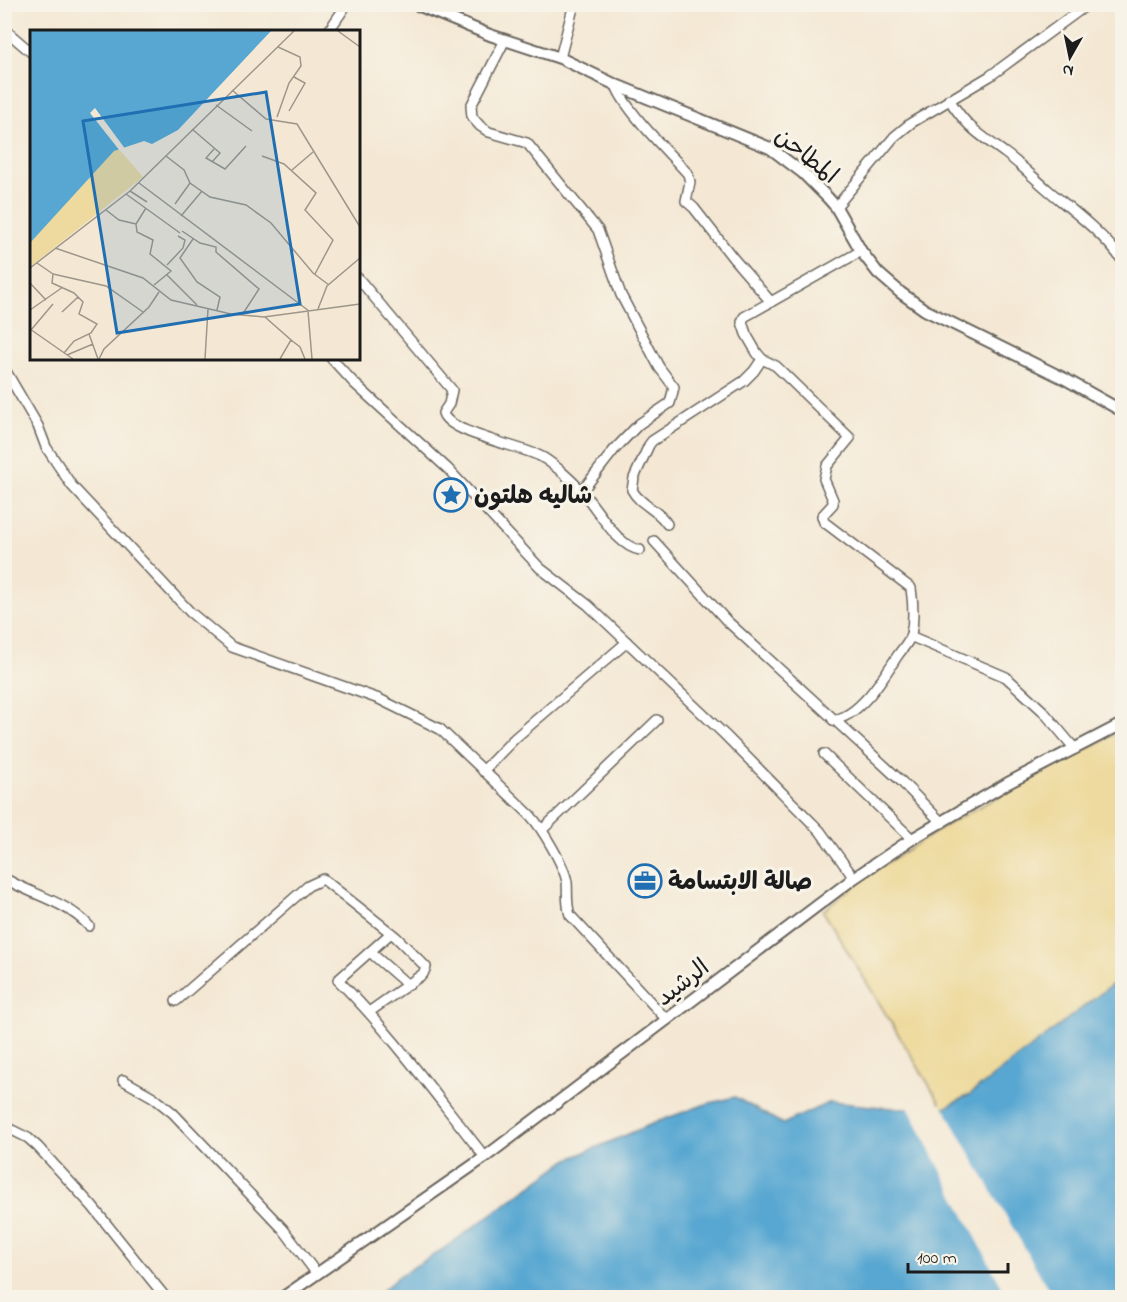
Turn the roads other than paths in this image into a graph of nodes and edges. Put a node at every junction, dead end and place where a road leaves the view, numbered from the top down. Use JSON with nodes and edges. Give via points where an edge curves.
{"nodes":[{"id":1,"x":346,"y":4,"type":"edge"},
{"id":2,"x":415,"y":4,"type":"edge"},
{"id":3,"x":573,"y":4,"type":"edge"},
{"id":4,"x":1088,"y":4,"type":"edge"},
{"id":5,"x":4,"y":29,"type":"edge"},
{"id":6,"x":329,"y":30,"type":"edge"},
{"id":7,"x":505,"y":40,"type":"junction"},
{"id":8,"x":30,"y":51,"type":"edge"},
{"id":9,"x":560,"y":58,"type":"junction"},
{"id":10,"x":616,"y":85,"type":"junction"},
{"id":11,"x":949,"y":99,"type":"junction"},
{"id":12,"x":836,"y":207,"type":"junction"},
{"id":13,"x":861,"y":251,"type":"junction"},
{"id":14,"x":1122,"y":260,"type":"edge"},
{"id":15,"x":360,"y":280,"type":"edge"},
{"id":16,"x":771,"y":302,"type":"junction"},
{"id":17,"x":762,"y":359,"type":"junction"},
{"id":18,"x":333,"y":360,"type":"edge"},
{"id":19,"x":4,"y":368,"type":"edge"},
{"id":20,"x":1122,"y":411,"type":"edge"},
{"id":21,"x":582,"y":491,"type":"junction"},
{"id":22,"x":667,"y":525,"type":"dead end"},
{"id":23,"x":654,"y":541,"type":"dead end"},
{"id":24,"x":640,"y":550,"type":"dead end"},
{"id":25,"x":910,"y":636,"type":"junction"},
{"id":26,"x":627,"y":642,"type":"junction"},
{"id":27,"x":657,"y":720,"type":"dead end"},
{"id":28,"x":833,"y":720,"type":"junction"},
{"id":29,"x":1122,"y":724,"type":"edge"},
{"id":30,"x":1075,"y":749,"type":"junction"},
{"id":31,"x":824,"y":754,"type":"dead end"},
{"id":32,"x":483,"y":771,"type":"junction"},
{"id":33,"x":942,"y":823,"type":"junction"},
{"id":34,"x":543,"y":830,"type":"junction"},
{"id":35,"x":912,"y":839,"type":"junction"},
{"id":36,"x":4,"y":878,"type":"edge"},
{"id":37,"x":854,"y":878,"type":"junction"},
{"id":38,"x":89,"y":926,"type":"dead end"},
{"id":39,"x":391,"y":933,"type":"junction"},
{"id":40,"x":370,"y":952,"type":"junction"},
{"id":41,"x":408,"y":985,"type":"junction"},
{"id":42,"x":176,"y":1001,"type":"dead end"},
{"id":43,"x":369,"y":1012,"type":"junction"},
{"id":44,"x":668,"y":1020,"type":"junction"},
{"id":45,"x":123,"y":1080,"type":"dead end"},
{"id":46,"x":4,"y":1126,"type":"edge"},
{"id":47,"x":484,"y":1157,"type":"junction"},
{"id":48,"x":317,"y":1274,"type":"junction"},
{"id":49,"x":166,"y":1298,"type":"edge"},
{"id":50,"x":282,"y":1298,"type":"edge"}],
"edges":[{"from":1,"to":6,"type":"street"},
{"from":2,"to":7,"type":"main road","name":"المطاحن"},
{"from":3,"to":9,"type":"street"},
{"from":4,"to":11,"type":"street","via":[[990,75]]},
{"from":5,"to":8,"type":"street"},
{"from":7,"to":9,"type":"main road","name":"المطاحن"},
{"from":7,"to":21,"type":"street","via":[[471,106],[472,117],[489,132],[527,143],[598,230],[621,295],[674,387],[670,404],[639,424]]},
{"from":9,"to":10,"type":"main road","name":"المطاحن"},
{"from":10,"to":12,"type":"main road","name":"المطاحن","via":[[770,148],[803,173]]},
{"from":10,"to":16,"type":"street","via":[[634,114],[688,174],[686,201]]},
{"from":11,"to":12,"type":"street","via":[[894,137]]},
{"from":11,"to":14,"type":"street","via":[[970,128],[1059,198]]},
{"from":12,"to":13,"type":"main road","name":"المطاحن"},
{"from":13,"to":16,"type":"street"},
{"from":13,"to":20,"type":"main road","name":"المطاحن","via":[[879,273],[925,310]]},
{"from":15,"to":21,"type":"street","via":[[452,390],[443,413],[448,422],[542,457]]},
{"from":16,"to":17,"type":"street","via":[[742,322]]},
{"from":17,"to":22,"type":"street","via":[[744,381],[649,446],[632,490]]},
{"from":17,"to":25,"type":"street","via":[[776,366],[850,438],[827,466],[824,479],[833,500],[822,519],[911,588]]},
{"from":18,"to":26,"type":"street","via":[[448,469],[540,568]]},
{"from":19,"to":32,"type":"street","via":[[46,447],[72,486],[190,612],[232,647],[379,699],[440,729]]},
{"from":21,"to":24,"type":"street","via":[[619,538],[630,548]]},
{"from":23,"to":28,"type":"street","via":[[726,620]]},
{"from":25,"to":28,"type":"street","via":[[863,703],[846,717]]},
{"from":25,"to":30,"type":"street","via":[[1006,677],[1043,711]]},
{"from":26,"to":32,"type":"street","via":[[515,738]]},
{"from":26,"to":37,"type":"street","via":[[820,831]]},
{"from":27,"to":34,"type":"street"},
{"from":28,"to":33,"type":"street"},
{"from":29,"to":30,"type":"main road","name":"الرشيد"},
{"from":30,"to":33,"type":"main road","name":"الرشيد"},
{"from":31,"to":35,"type":"street"},
{"from":32,"to":34,"type":"street"},
{"from":33,"to":35,"type":"main road","name":"الرشيد"},
{"from":34,"to":44,"type":"street","via":[[566,880],[570,915]]},
{"from":35,"to":37,"type":"main road","name":"الرشيد"},
{"from":36,"to":38,"type":"street","via":[[67,908]]},
{"from":37,"to":44,"type":"main road","name":"الرشيد"},
{"from":39,"to":40,"type":"street"},
{"from":39,"to":41,"type":"street","via":[[426,967]]},
{"from":39,"to":42,"type":"street","via":[[323,879],[308,886]]},
{"from":40,"to":41,"type":"street"},
{"from":40,"to":43,"type":"street","via":[[338,980]]},
{"from":41,"to":43,"type":"street"},
{"from":43,"to":47,"type":"street"},
{"from":44,"to":47,"type":"main road","name":"الرشيد"},
{"from":45,"to":48,"type":"street","via":[[173,1113],[282,1229]]},
{"from":46,"to":49,"type":"street","via":[[38,1147]]},
{"from":47,"to":48,"type":"main road","name":"الرشيد"},
{"from":48,"to":50,"type":"main road","name":"الرشيد"}]}
